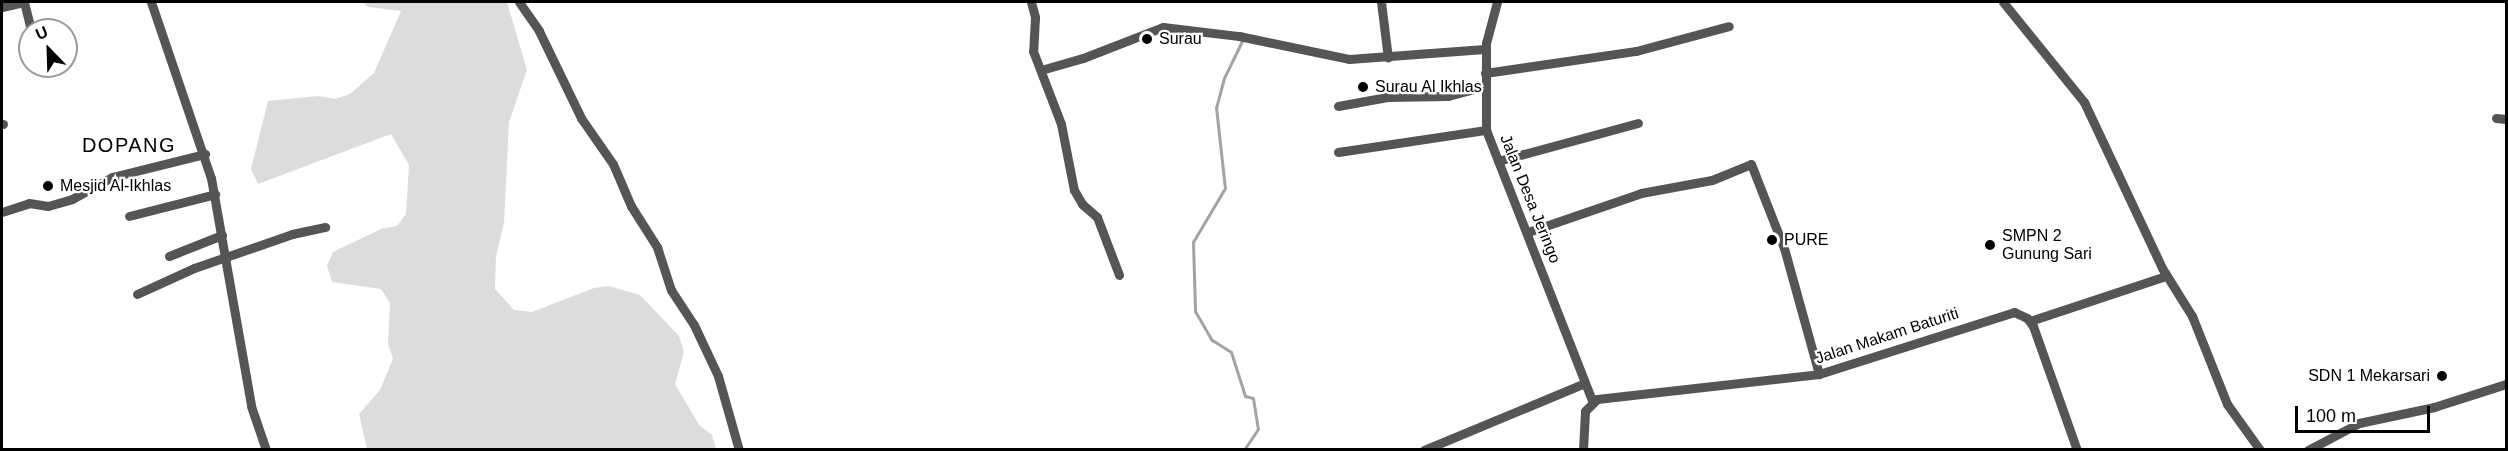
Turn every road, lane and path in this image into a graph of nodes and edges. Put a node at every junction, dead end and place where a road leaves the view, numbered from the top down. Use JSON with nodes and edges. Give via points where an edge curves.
{"nodes":[{"id":1,"x":23,"y":2,"type":"edge"},
{"id":2,"x":151,"y":2,"type":"edge"},
{"id":3,"x":519,"y":2,"type":"edge"},
{"id":4,"x":1031,"y":2,"type":"edge"},
{"id":5,"x":1381,"y":2,"type":"edge"},
{"id":6,"x":1497,"y":2,"type":"edge"},
{"id":7,"x":2002,"y":2,"type":"edge"},
{"id":8,"x":2,"y":8,"type":"edge"},
{"id":9,"x":28,"y":18,"type":"edge"},
{"id":10,"x":1730,"y":26,"type":"dead end"},
{"id":11,"x":1485,"y":49,"type":"junction"},
{"id":12,"x":1388,"y":58,"type":"junction"},
{"id":13,"x":1041,"y":70,"type":"junction"},
{"id":14,"x":1485,"y":73,"type":"junction"},
{"id":15,"x":1486,"y":86,"type":"junction"},
{"id":16,"x":1338,"y":106,"type":"dead end"},
{"id":17,"x":2496,"y":118,"type":"dead end"},
{"id":18,"x":2506,"y":119,"type":"edge"},
{"id":19,"x":1638,"y":123,"type":"dead end"},
{"id":20,"x":1486,"y":130,"type":"junction"},
{"id":21,"x":1338,"y":152,"type":"dead end"},
{"id":22,"x":205,"y":154,"type":"junction"},
{"id":23,"x":1498,"y":161,"type":"junction"},
{"id":24,"x":215,"y":194,"type":"junction"},
{"id":25,"x":2,"y":212,"type":"edge"},
{"id":26,"x":129,"y":216,"type":"dead end"},
{"id":27,"x":325,"y":227,"type":"dead end"},
{"id":28,"x":1528,"y":232,"type":"junction"},
{"id":29,"x":222,"y":235,"type":"junction"},
{"id":30,"x":169,"y":256,"type":"dead end"},
{"id":31,"x":224,"y":259,"type":"junction"},
{"id":32,"x":1119,"y":275,"type":"dead end"},
{"id":33,"x":2166,"y":276,"type":"junction"},
{"id":34,"x":137,"y":294,"type":"dead end"},
{"id":35,"x":2030,"y":321,"type":"junction"},
{"id":36,"x":1819,"y":374,"type":"junction"},
{"id":37,"x":1585,"y":383,"type":"junction"},
{"id":38,"x":2506,"y":384,"type":"edge"},
{"id":39,"x":1592,"y":401,"type":"junction"},
{"id":40,"x":266,"y":450,"type":"edge"},
{"id":41,"x":739,"y":450,"type":"edge"},
{"id":42,"x":1424,"y":450,"type":"edge"},
{"id":43,"x":1583,"y":450,"type":"edge"},
{"id":44,"x":2076,"y":450,"type":"edge"},
{"id":45,"x":2260,"y":450,"type":"edge"},
{"id":46,"x":2308,"y":450,"type":"edge"}],
"edges":[{"from":1,"to":8,"type":"street"},
{"from":1,"to":9,"type":"street"},
{"from":2,"to":22,"type":"street"},
{"from":3,"to":41,"type":"street","via":[[539,31],[581,118],[613,164],[631,206],[657,247],[671,290],[714,367]]},
{"from":4,"to":13,"type":"street","via":[[1035,17],[1033,51]]},
{"from":5,"to":12,"type":"street"},
{"from":6,"to":11,"type":"street","name":"Jalan Desa Jeringo"},
{"from":7,"to":33,"type":"street","via":[[2084,102]]},
{"from":10,"to":14,"type":"street","via":[[1636,51]]},
{"from":11,"to":12,"type":"street"},
{"from":11,"to":14,"type":"street","name":"Jalan Desa Jeringo"},
{"from":12,"to":13,"type":"street","via":[[1333,57],[1239,36],[1163,27]]},
{"from":13,"to":32,"type":"street","via":[[1067,145],[1074,190],[1097,217]]},
{"from":14,"to":15,"type":"street","name":"Jalan Desa Jeringo"},
{"from":15,"to":16,"type":"street","via":[[1448,96],[1388,97]]},
{"from":15,"to":20,"type":"street","name":"Jalan Desa Jeringo"},
{"from":17,"to":18,"type":"street"},
{"from":19,"to":23,"type":"street"},
{"from":20,"to":21,"type":"street"},
{"from":20,"to":23,"type":"street","name":"Jalan Desa Jeringo"},
{"from":22,"to":24,"type":"street"},
{"from":22,"to":25,"type":"street","via":[[112,177],[72,199],[48,206],[29,203]]},
{"from":23,"to":28,"type":"street","name":"Jalan Desa Jeringo"},
{"from":24,"to":26,"type":"street"},
{"from":24,"to":29,"type":"street"},
{"from":27,"to":31,"type":"street","via":[[292,234]]},
{"from":28,"to":36,"type":"street","via":[[1641,194],[1712,180],[1751,164],[1784,248]]},
{"from":28,"to":37,"type":"street","name":"Jalan Desa Jeringo"},
{"from":29,"to":30,"type":"street"},
{"from":29,"to":31,"type":"street"},
{"from":31,"to":34,"type":"street"},
{"from":31,"to":40,"type":"street","via":[[250,406]]},
{"from":33,"to":35,"type":"street"},
{"from":33,"to":45,"type":"street","via":[[2192,316],[2232,414]]},
{"from":35,"to":36,"type":"street","name":"Jalan Makam Baturiti","via":[[2010,312]]},
{"from":35,"to":44,"type":"street"},
{"from":36,"to":39,"type":"street","name":"Jalan Makam Baturiti"},
{"from":37,"to":39,"type":"street","name":"Jalan Desa Jeringo"},
{"from":37,"to":42,"type":"street"},
{"from":38,"to":46,"type":"street","via":[[2434,407],[2359,423]]},
{"from":39,"to":43,"type":"street","via":[[1585,414]]}]}
